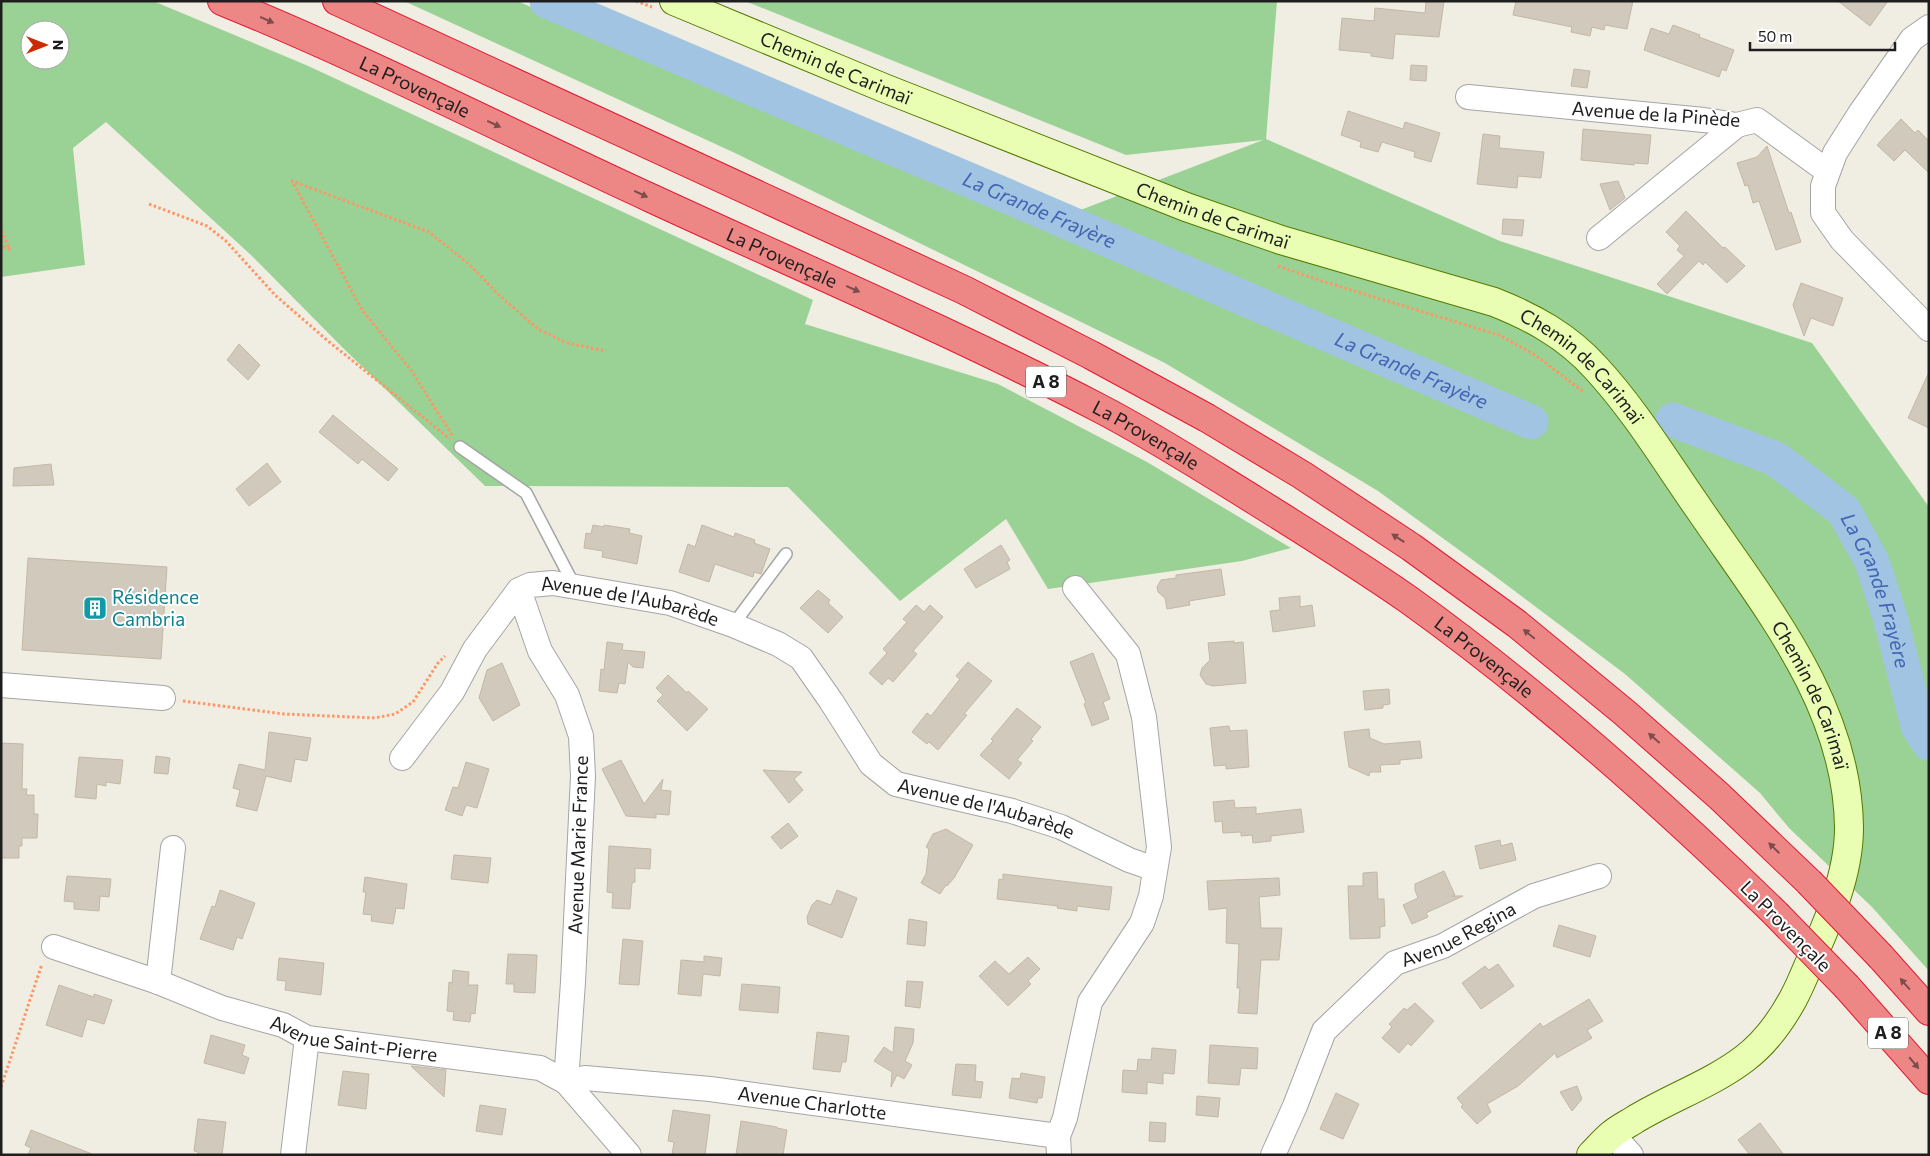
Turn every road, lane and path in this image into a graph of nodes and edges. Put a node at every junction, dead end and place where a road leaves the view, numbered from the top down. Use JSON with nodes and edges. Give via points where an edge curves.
{"nodes":[{"id":1,"x":222,"y":1,"type":"edge"},
{"id":2,"x":337,"y":1,"type":"edge"},
{"id":3,"x":636,"y":1,"type":"edge"},
{"id":4,"x":664,"y":5,"type":"edge"},
{"id":5,"x":1929,"y":27,"type":"edge"},
{"id":6,"x":1468,"y":97,"type":"dead end"},
{"id":7,"x":1736,"y":125,"type":"junction"},
{"id":8,"x":1827,"y":171,"type":"junction"},
{"id":9,"x":149,"y":204,"type":"dead end"},
{"id":10,"x":1,"y":231,"type":"edge"},
{"id":11,"x":1599,"y":238,"type":"dead end"},
{"id":12,"x":1,"y":246,"type":"edge"},
{"id":13,"x":1269,"y":262,"type":"dead end"},
{"id":14,"x":1929,"y":329,"type":"edge"},
{"id":15,"x":606,"y":350,"type":"dead end"},
{"id":16,"x":1590,"y":396,"type":"dead end"},
{"id":17,"x":460,"y":447,"type":"junction"},
{"id":18,"x":786,"y":554,"type":"dead end"},
{"id":19,"x":575,"y":587,"type":"junction"},
{"id":20,"x":1075,"y":588,"type":"dead end"},
{"id":21,"x":519,"y":590,"type":"junction"},
{"id":22,"x":733,"y":625,"type":"junction"},
{"id":23,"x":475,"y":649,"type":"junction"},
{"id":24,"x":1,"y":685,"type":"edge"},
{"id":25,"x":163,"y":698,"type":"joint"},
{"id":26,"x":402,"y":758,"type":"dead end"},
{"id":27,"x":173,"y":848,"type":"dead end"},
{"id":28,"x":1155,"y":870,"type":"junction"},
{"id":29,"x":1599,"y":876,"type":"dead end"},
{"id":30,"x":54,"y":947,"type":"joint"},
{"id":31,"x":158,"y":982,"type":"junction"},
{"id":32,"x":1929,"y":1011,"type":"edge"},
{"id":33,"x":307,"y":1038,"type":"junction"},
{"id":34,"x":1929,"y":1080,"type":"edge"},
{"id":35,"x":566,"y":1082,"type":"junction"},
{"id":36,"x":1,"y":1087,"type":"edge"},
{"id":37,"x":1612,"y":1134,"type":"junction"},
{"id":38,"x":1059,"y":1145,"type":"edge"},
{"id":39,"x":293,"y":1155,"type":"edge"},
{"id":40,"x":629,"y":1155,"type":"edge"},
{"id":41,"x":1043,"y":1155,"type":"edge"},
{"id":42,"x":1273,"y":1155,"type":"edge"},
{"id":43,"x":1591,"y":1155,"type":"edge"},
{"id":44,"x":1631,"y":1155,"type":"edge"}],
"edges":[{"from":1,"to":34,"type":"highway","name":"La Provençale","number":"A 8","one_way":true,"bridge":true,"via":[[889,305],[1102,410],[1192,461],[1302,530],[1408,600],[1517,682],[1635,782],[1776,914],[1847,987]]},
{"from":32,"to":2,"type":"highway","number":"A 8","one_way":true,"bridge":true,"via":[[1808,882],[1719,796],[1625,713],[1517,624],[1411,547],[1302,475],[1208,418],[964,290]]},
{"from":3,"to":4,"type":"path"},
{"from":4,"to":37,"type":"street","name":"Chemin de Carimaï","via":[[1186,208],[1281,240],[1494,302],[1557,334],[1595,366],[1629,408],[1812,681],[1829,722],[1843,770],[1849,828],[1847,860],[1825,930],[1793,1000],[1773,1030],[1746,1057],[1725,1072],[1650,1110]]},
{"from":5,"to":8,"type":"street","via":[[1912,39],[1861,112]]},
{"from":6,"to":7,"type":"street","name":"Avenue de la Pinède"},
{"from":7,"to":8,"type":"street","name":"Avenue de la Pinède","via":[[1757,120]]},
{"from":7,"to":11,"type":"street"},
{"from":8,"to":14,"type":"street","via":[[1823,186],[1823,213],[1842,240]]},
{"from":9,"to":17,"type":"path","via":[[207,226],[226,241],[275,295]]},
{"from":10,"to":12,"type":"path","via":[[10,249]]},
{"from":13,"to":16,"type":"path","via":[[1499,334],[1535,355]]},
{"from":15,"to":17,"type":"path","via":[[567,343],[538,329],[470,264],[429,232],[292,181],[362,310],[411,370]]},
{"from":17,"to":19,"type":"lane","via":[[526,493]]},
{"from":18,"to":22,"type":"lane"},
{"from":19,"to":21,"type":"street","name":"Avenue de l'Aubarède","via":[[530,585]]},
{"from":19,"to":22,"type":"street","name":"Avenue de l'Aubarède","via":[[670,603]]},
{"from":20,"to":28,"type":"street","via":[[1128,654],[1144,717],[1159,847]]},
{"from":21,"to":23,"type":"street"},
{"from":21,"to":35,"type":"street","name":"Avenue Marie France","via":[[540,651],[567,696],[581,736],[583,786]]},
{"from":22,"to":28,"type":"street","name":"Avenue de l'Aubarède","via":[[778,644],[800,658],[871,764],[896,784],[1053,825]]},
{"from":23,"to":25,"type":"path","via":[[453,649],[438,663],[413,702],[394,714],[374,718],[284,714]]},
{"from":23,"to":26,"type":"street","via":[[452,692]]},
{"from":24,"to":25,"type":"street"},
{"from":27,"to":31,"type":"street"},
{"from":28,"to":38,"type":"street","via":[[1142,923],[1090,1002]]},
{"from":29,"to":42,"type":"street","name":"Avenue Regina","via":[[1534,896],[1443,946],[1395,963],[1324,1031]]},
{"from":30,"to":31,"type":"street","name":"Avenue Saint-Pierre"},
{"from":30,"to":36,"type":"path","via":[[40,965]]},
{"from":31,"to":33,"type":"street","name":"Avenue Saint-Pierre","via":[[222,1008],[283,1025]]},
{"from":33,"to":35,"type":"street","name":"Avenue Saint-Pierre","via":[[540,1068]]},
{"from":33,"to":39,"type":"street"},
{"from":35,"to":38,"type":"street","name":"Avenue Charlotte","via":[[585,1078],[710,1089]]},
{"from":35,"to":40,"type":"street","name":"Avenue Saint-Pierre"},
{"from":37,"to":43,"type":"street","name":"Chemin de Carimaï"},
{"from":37,"to":44,"type":"street"},
{"from":38,"to":41,"type":"street"}]}
